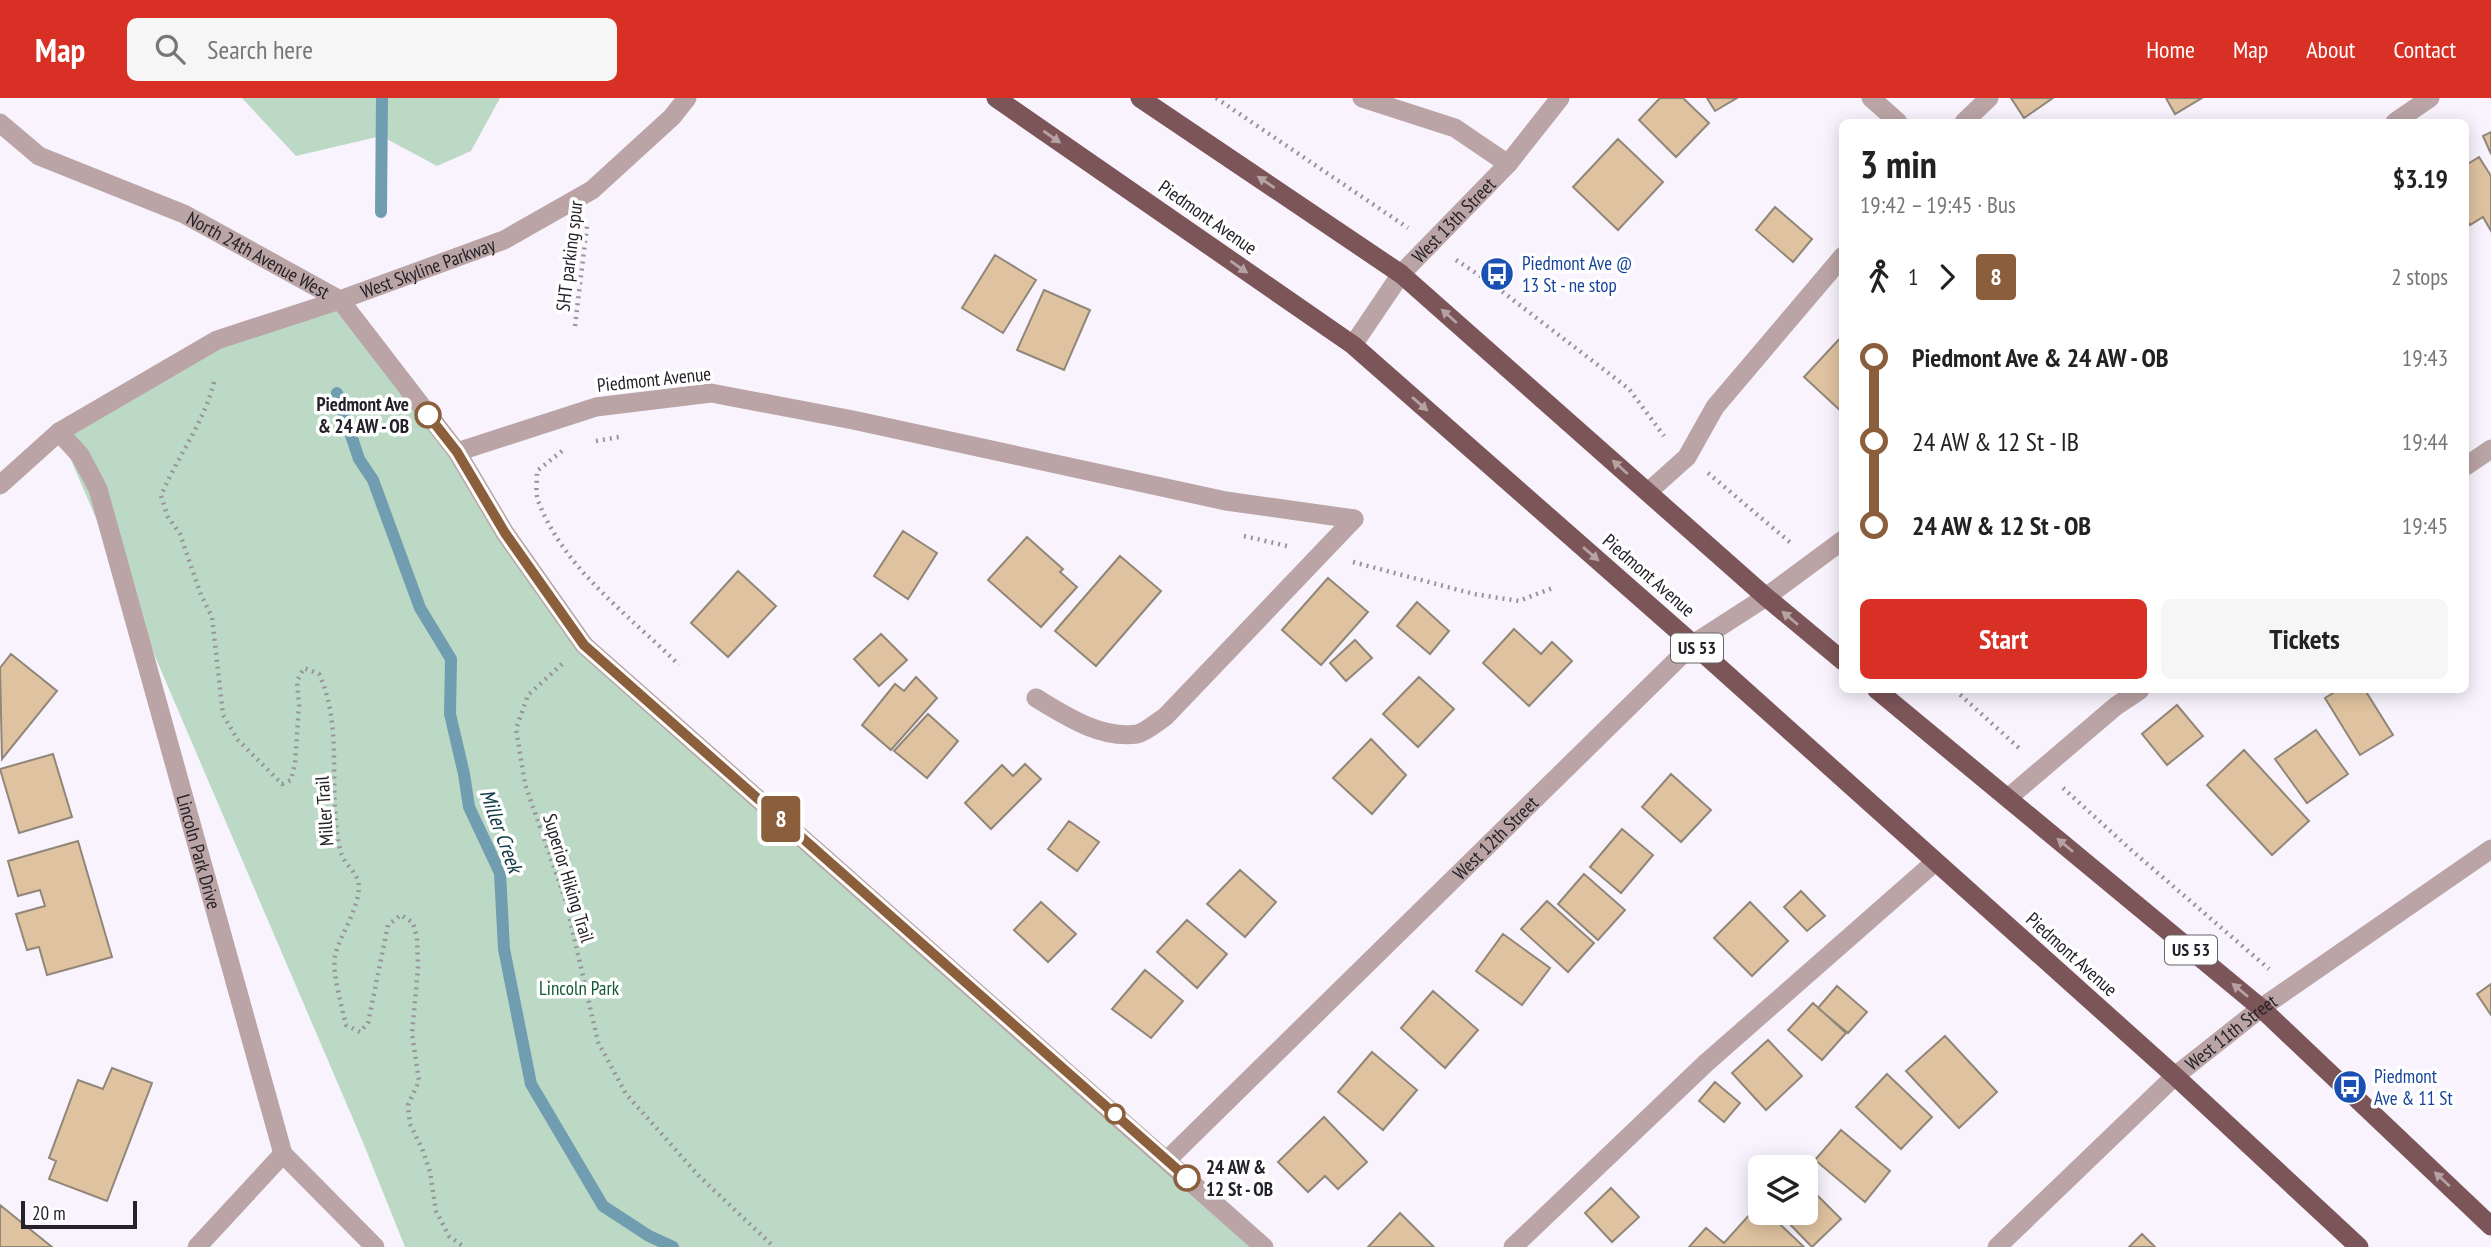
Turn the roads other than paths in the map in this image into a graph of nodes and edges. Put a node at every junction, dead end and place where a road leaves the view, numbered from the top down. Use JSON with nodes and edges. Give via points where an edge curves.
{"nodes":[{"id":1,"x":687,"y":98,"type":"edge"},
{"id":2,"x":996,"y":98,"type":"edge"},
{"id":3,"x":1140,"y":98,"type":"edge"},
{"id":4,"x":1362,"y":98,"type":"edge"},
{"id":5,"x":1560,"y":98,"type":"edge"},
{"id":6,"x":1871,"y":98,"type":"edge"},
{"id":7,"x":1989,"y":98,"type":"edge"},
{"id":8,"x":2430,"y":98,"type":"edge"},
{"id":9,"x":1895,"y":119,"type":"edge"},
{"id":10,"x":1967,"y":119,"type":"edge"},
{"id":11,"x":2399,"y":119,"type":"edge"},
{"id":12,"x":0,"y":123,"type":"edge"},
{"id":13,"x":1508,"y":164,"type":"junction"},
{"id":14,"x":1839,"y":261,"type":"edge"},
{"id":15,"x":1401,"y":274,"type":"junction"},
{"id":16,"x":340,"y":300,"type":"junction"},
{"id":17,"x":1353,"y":345,"type":"junction"},
{"id":18,"x":59,"y":432,"type":"junction"},
{"id":19,"x":2491,"y":449,"type":"edge"},
{"id":20,"x":457,"y":452,"type":"junction"},
{"id":21,"x":2469,"y":464,"type":"edge"},
{"id":22,"x":0,"y":485,"type":"edge"},
{"id":23,"x":1647,"y":492,"type":"junction"},
{"id":24,"x":1839,"y":543,"type":"edge"},
{"id":25,"x":1766,"y":597,"type":"junction"},
{"id":26,"x":1693,"y":644,"type":"junction"},
{"id":27,"x":1839,"y":658,"type":"edge"},
{"id":28,"x":1881,"y":693,"type":"edge"},
{"id":29,"x":2136,"y":693,"type":"edge"},
{"id":30,"x":1036,"y":698,"type":"dead end"},
{"id":31,"x":2008,"y":798,"type":"junction"},
{"id":32,"x":2491,"y":849,"type":"edge"},
{"id":33,"x":1935,"y":862,"type":"junction"},
{"id":34,"x":2262,"y":1008,"type":"junction"},
{"id":35,"x":2175,"y":1076,"type":"junction"},
{"id":36,"x":282,"y":1154,"type":"junction"},
{"id":37,"x":1167,"y":1160,"type":"junction"},
{"id":38,"x":2491,"y":1226,"type":"edge"},
{"id":39,"x":197,"y":1247,"type":"edge"},
{"id":40,"x":375,"y":1247,"type":"edge"},
{"id":41,"x":1264,"y":1247,"type":"edge"},
{"id":42,"x":1513,"y":1247,"type":"edge"},
{"id":43,"x":1997,"y":1247,"type":"edge"},
{"id":44,"x":2359,"y":1247,"type":"edge"}],
"edges":[{"from":1,"to":16,"type":"street","name":"West Skyline Parkway","via":[[592,190],[504,240]]},
{"from":2,"to":17,"type":"highway","name":"Piedmont Avenue","number":"US 53","one_way":true},
{"from":15,"to":3,"type":"highway","one_way":true},
{"from":4,"to":13,"type":"street","via":[[1455,128]]},
{"from":5,"to":13,"type":"street","name":"West 13th Street"},
{"from":6,"to":9,"type":"street"},
{"from":7,"to":10,"type":"street"},
{"from":8,"to":11,"type":"street"},
{"from":12,"to":16,"type":"street","name":"North 24th Avenue West","via":[[39,156],[184,214]]},
{"from":13,"to":15,"type":"street","name":"West 13th Street"},
{"from":14,"to":23,"type":"street","via":[[1715,407],[1687,457]]},
{"from":15,"to":17,"type":"street","name":"West 13th Street"},
{"from":23,"to":15,"type":"highway","one_way":true},
{"from":16,"to":18,"type":"street","name":"West Skyline Parkway","via":[[217,340]]},
{"from":16,"to":20,"type":"street","name":"North 24th Avenue West"},
{"from":17,"to":26,"type":"highway","name":"Piedmont Avenue","number":"US 53","one_way":true},
{"from":18,"to":22,"type":"street","name":"West Skyline Parkway"},
{"from":18,"to":36,"type":"street","name":"Lincoln Park Drive","via":[[80,455],[98,489]]},
{"from":19,"to":21,"type":"street"},
{"from":20,"to":30,"type":"street","name":"Piedmont Avenue","via":[[596,407],[711,393],[853,419],[1226,501],[1354,519],[1165,717],[1139,734],[1110,734],[1073,720]]},
{"from":20,"to":37,"type":"street","name":"North 24th Avenue West","via":[[505,533],[584,645]]},
{"from":23,"to":25,"type":"highway"},
{"from":24,"to":25,"type":"street","name":"West 12th Street"},
{"from":25,"to":26,"type":"street","name":"West 12th Street"},
{"from":27,"to":25,"type":"highway","one_way":true},
{"from":26,"to":33,"type":"highway","name":"Piedmont Avenue","number":"US 53"},
{"from":26,"to":37,"type":"street","name":"West 12th Street"},
{"from":28,"to":31,"type":"highway","number":"US 53"},
{"from":29,"to":31,"type":"street"},
{"from":34,"to":31,"type":"highway","number":"US 53","one_way":true},
{"from":32,"to":34,"type":"street","name":"West 11th Street"},
{"from":33,"to":35,"type":"highway","name":"Piedmont Avenue","number":"US 53"},
{"from":33,"to":42,"type":"street","via":[[1706,1063]]},
{"from":34,"to":35,"type":"street","name":"West 11th Street"},
{"from":38,"to":34,"type":"highway","number":"US 53","one_way":true},
{"from":35,"to":43,"type":"street","name":"West 11th Street"},
{"from":35,"to":44,"type":"highway","name":"Piedmont Avenue","number":"US 53"},
{"from":36,"to":39,"type":"street"},
{"from":36,"to":40,"type":"street","name":"Lincoln Park Drive"},
{"from":37,"to":41,"type":"street","name":"North 24th Avenue West"}]}
